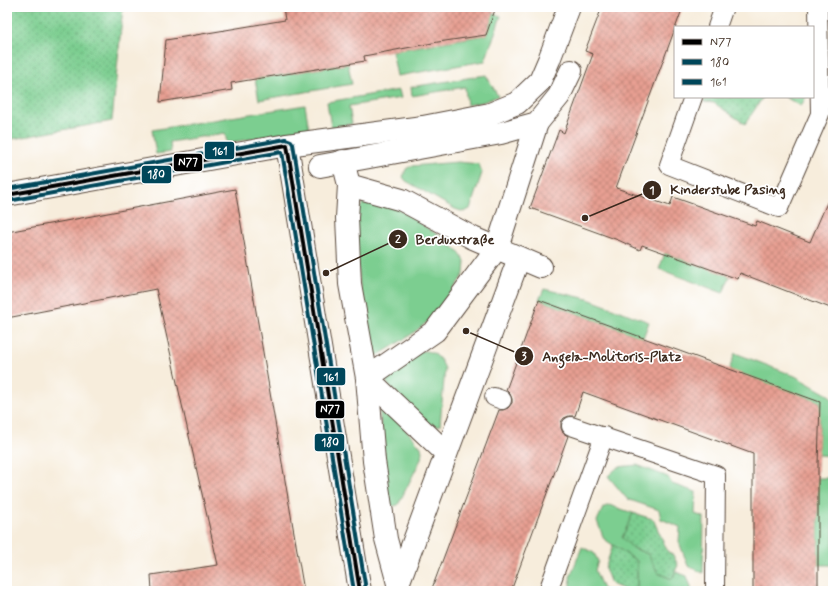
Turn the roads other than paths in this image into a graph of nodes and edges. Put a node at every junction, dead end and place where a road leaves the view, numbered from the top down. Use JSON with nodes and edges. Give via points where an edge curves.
{"nodes":[{"id":1,"x":569,"y":7,"type":"edge"},
{"id":2,"x":724,"y":7,"type":"edge"},
{"id":3,"x":818,"y":7,"type":"edge"},
{"id":4,"x":717,"y":26,"type":"edge"},
{"id":5,"x":571,"y":71,"type":"dead end"},
{"id":6,"x":693,"y":98,"type":"edge"},
{"id":7,"x":540,"y":115,"type":"junction"},
{"id":8,"x":287,"y":145,"type":"junction"},
{"id":9,"x":348,"y":184,"type":"junction"},
{"id":10,"x":7,"y":195,"type":"edge"},
{"id":11,"x":497,"y":248,"type":"junction"},
{"id":12,"x":519,"y":258,"type":"junction"},
{"id":13,"x":541,"y":267,"type":"dead end"},
{"id":14,"x":367,"y":378,"type":"junction"},
{"id":15,"x":571,"y":426,"type":"dead end"},
{"id":16,"x":604,"y":436,"type":"junction"},
{"id":17,"x":446,"y":454,"type":"junction"},
{"id":18,"x":399,"y":588,"type":"edge"},
{"id":19,"x":360,"y":591,"type":"edge"},
{"id":20,"x":548,"y":591,"type":"edge"},
{"id":21,"x":715,"y":591,"type":"edge"}],
"edges":[{"from":1,"to":8,"type":"street","via":[[540,81],[517,103],[490,114],[423,127]]},
{"from":2,"to":4,"type":"lane"},
{"from":3,"to":6,"type":"lane","via":[[820,114],[779,208],[669,165]]},
{"from":5,"to":7,"type":"street","via":[[559,96]]},
{"from":7,"to":9,"type":"street","via":[[501,134],[329,163]]},
{"from":7,"to":11,"type":"street"},
{"from":8,"to":10,"type":"street"},
{"from":8,"to":19,"type":"street"},
{"from":9,"to":11,"type":"street","via":[[402,200]]},
{"from":9,"to":14,"type":"street","via":[[350,284]]},
{"from":11,"to":12,"type":"street"},
{"from":11,"to":14,"type":"street","via":[[435,331]]},
{"from":12,"to":13,"type":"street"},
{"from":12,"to":17,"type":"street"},
{"from":14,"to":17,"type":"street"},
{"from":14,"to":18,"type":"street","via":[[374,461],[386,539]]},
{"from":15,"to":16,"type":"lane"},
{"from":16,"to":20,"type":"lane"},
{"from":16,"to":21,"type":"lane","via":[[716,475]]},
{"from":17,"to":18,"type":"street"}]}
